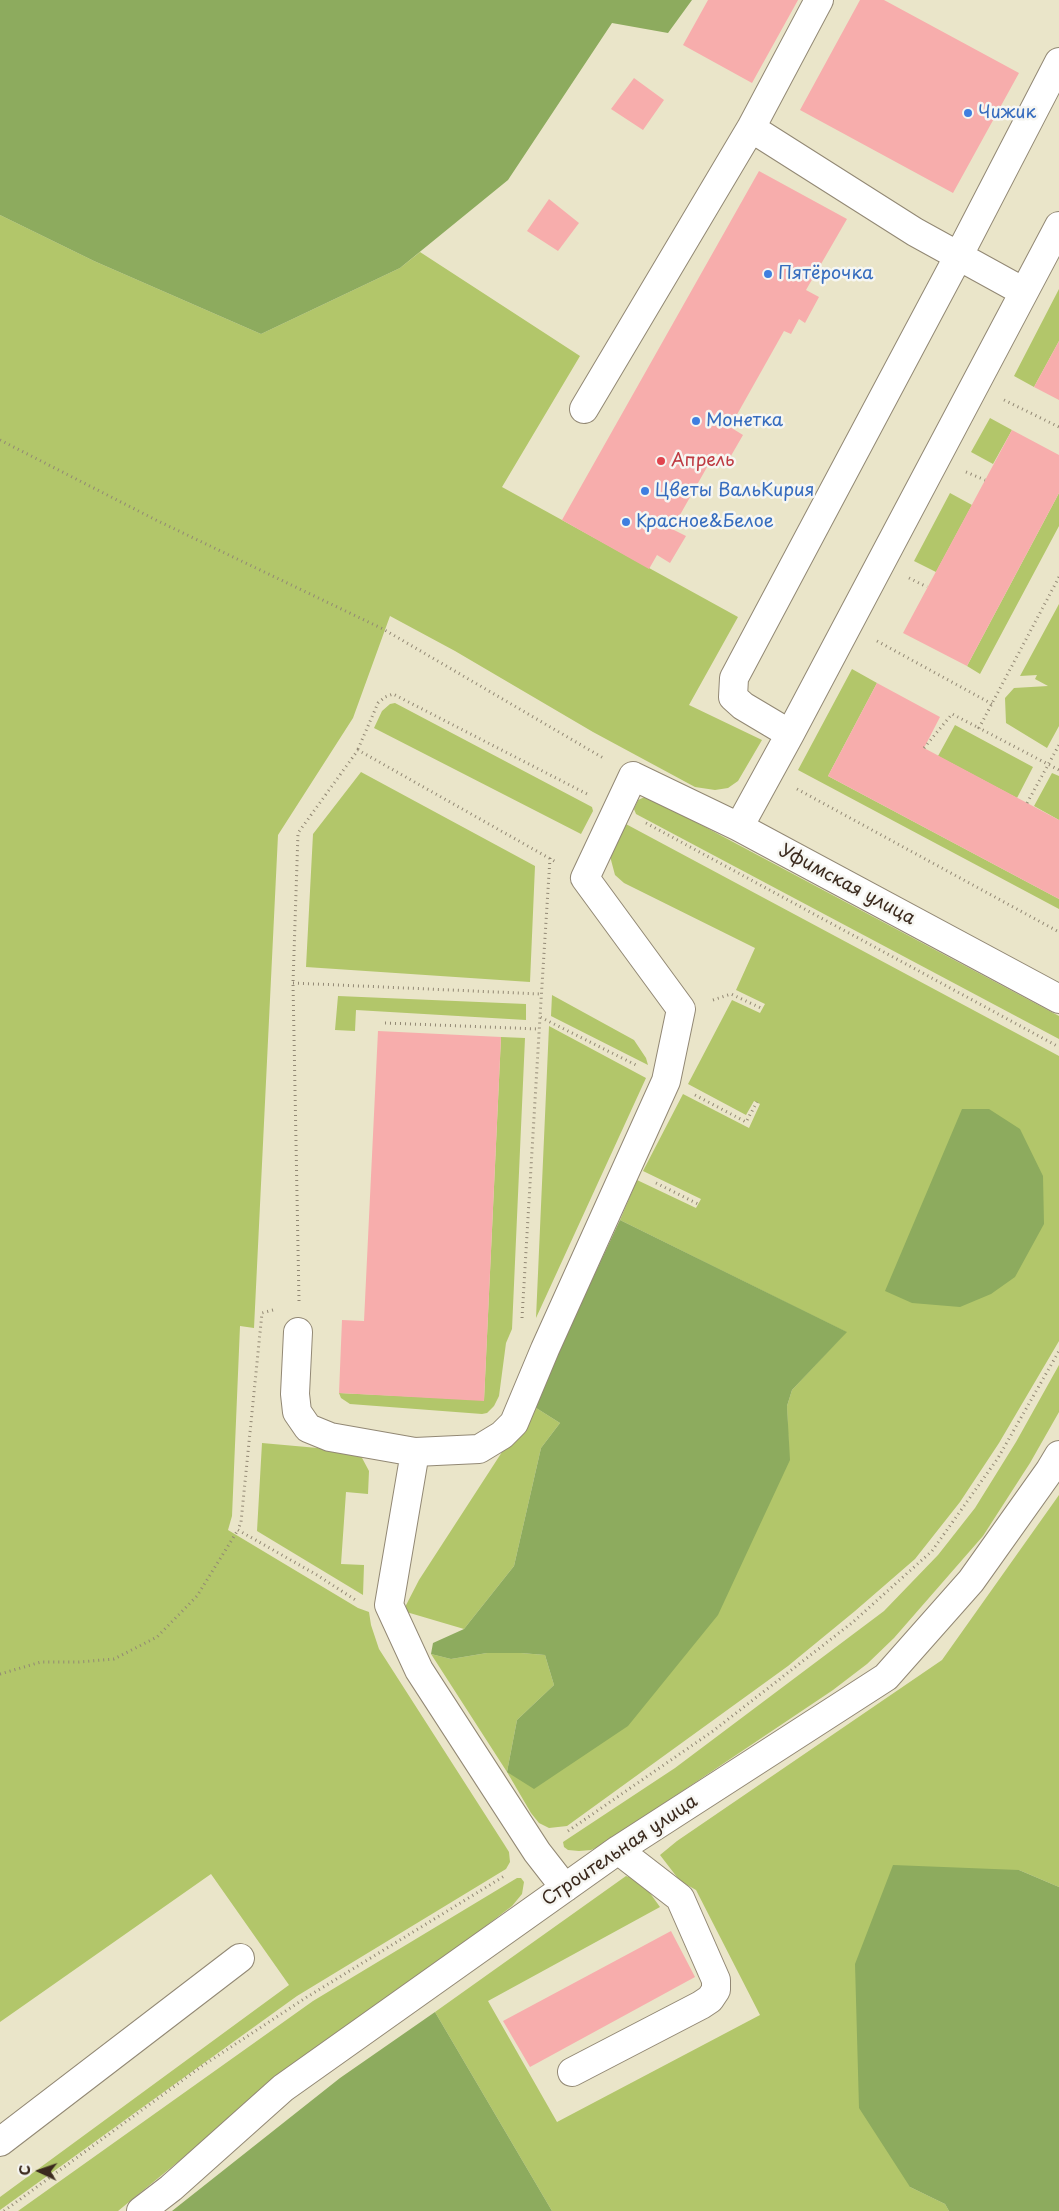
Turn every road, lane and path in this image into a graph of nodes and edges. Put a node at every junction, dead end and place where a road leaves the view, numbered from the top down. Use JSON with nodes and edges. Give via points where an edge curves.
{"nodes":[{"id":1,"x":819,"y":0,"type":"edge"},
{"id":2,"x":1059,"y":62,"type":"edge"},
{"id":3,"x":751,"y":128,"type":"junction"},
{"id":4,"x":1059,"y":226,"type":"edge"},
{"id":5,"x":958,"y":257,"type":"junction"},
{"id":6,"x":1024,"y":292,"type":"junction"},
{"id":7,"x":976,"y":385,"type":"junction"},
{"id":8,"x":584,"y":409,"type":"dead end"},
{"id":9,"x":1059,"y":427,"type":"edge"},
{"id":10,"x":0,"y":440,"type":"edge"},
{"id":11,"x":964,"y":471,"type":"dead end"},
{"id":12,"x":985,"y":480,"type":"dead end"},
{"id":13,"x":907,"y":577,"type":"dead end"},
{"id":14,"x":1059,"y":577,"type":"edge"},
{"id":15,"x":927,"y":587,"type":"dead end"},
{"id":16,"x":849,"y":624,"type":"junction"},
{"id":17,"x":992,"y":704,"type":"junction"},
{"id":18,"x":979,"y":728,"type":"junction"},
{"id":19,"x":790,"y":734,"type":"junction"},
{"id":20,"x":1059,"y":745,"type":"edge"},
{"id":21,"x":924,"y":748,"type":"dead end"},
{"id":22,"x":358,"y":750,"type":"junction"},
{"id":23,"x":1047,"y":764,"type":"junction"},
{"id":24,"x":1059,"y":770,"type":"edge"},
{"id":25,"x":633,"y":776,"type":"junction"},
{"id":26,"x":795,"y":788,"type":"dead end"},
{"id":27,"x":597,"y":798,"type":"dead end"},
{"id":28,"x":1026,"y":803,"type":"dead end"},
{"id":29,"x":638,"y":819,"type":"dead end"},
{"id":30,"x":739,"y":827,"type":"junction"},
{"id":31,"x":550,"y":858,"type":"junction"},
{"id":32,"x":585,"y":878,"type":"junction"},
{"id":33,"x":1059,"y":932,"type":"edge"},
{"id":34,"x":293,"y":983,"type":"junction"},
{"id":35,"x":541,"y":994,"type":"junction"},
{"id":36,"x":1059,"y":998,"type":"edge"},
{"id":37,"x":681,"y":1009,"type":"junction"},
{"id":38,"x":763,"y":1009,"type":"dead end"},
{"id":39,"x":540,"y":1017,"type":"junction"},
{"id":40,"x":385,"y":1024,"type":"dead end"},
{"id":41,"x":539,"y":1029,"type":"junction"},
{"id":42,"x":1059,"y":1047,"type":"edge"},
{"id":43,"x":666,"y":1081,"type":"junction"},
{"id":44,"x":757,"y":1102,"type":"dead end"},
{"id":45,"x":627,"y":1167,"type":"junction"},
{"id":46,"x":698,"y":1204,"type":"dead end"},
{"id":47,"x":299,"y":1304,"type":"junction"},
{"id":48,"x":298,"y":1332,"type":"joint"},
{"id":49,"x":545,"y":1348,"type":"junction"},
{"id":50,"x":1059,"y":1351,"type":"edge"},
{"id":51,"x":415,"y":1452,"type":"junction"},
{"id":52,"x":1056,"y":1472,"type":"edge"},
{"id":53,"x":238,"y":1530,"type":"junction"},
{"id":54,"x":393,"y":1614,"type":"junction"},
{"id":55,"x":0,"y":1674,"type":"edge"},
{"id":56,"x":568,"y":1831,"type":"dead end"},
{"id":57,"x":618,"y":1850,"type":"junction"},
{"id":58,"x":506,"y":1875,"type":"dead end"},
{"id":59,"x":565,"y":1888,"type":"junction"},
{"id":60,"x":240,"y":1958,"type":"dead end"},
{"id":61,"x":572,"y":2072,"type":"dead end"},
{"id":62,"x":0,"y":2142,"type":"edge"},
{"id":63,"x":4,"y":2211,"type":"edge"},
{"id":64,"x":141,"y":2211,"type":"edge"}],
"edges":[{"from":1,"to":3,"type":"street"},
{"from":2,"to":5,"type":"street"},
{"from":3,"to":5,"type":"street"},
{"from":3,"to":8,"type":"street"},
{"from":4,"to":6,"type":"street"},
{"from":5,"to":6,"type":"street"},
{"from":5,"to":19,"type":"street","via":[[734,678],[733,697]]},
{"from":6,"to":7,"type":"street"},
{"from":7,"to":9,"type":"path"},
{"from":7,"to":16,"type":"street"},
{"from":10,"to":25,"type":"path","via":[[156,520],[383,629]]},
{"from":11,"to":12,"type":"path"},
{"from":13,"to":15,"type":"path"},
{"from":14,"to":17,"type":"path"},
{"from":16,"to":17,"type":"path"},
{"from":16,"to":19,"type":"street"},
{"from":17,"to":18,"type":"path"},
{"from":18,"to":21,"type":"path","via":[[952,714]]},
{"from":18,"to":23,"type":"path"},
{"from":19,"to":30,"type":"street"},
{"from":20,"to":23,"type":"path"},
{"from":22,"to":27,"type":"path","via":[[378,703],[394,694]]},
{"from":22,"to":31,"type":"path"},
{"from":22,"to":34,"type":"path","via":[[298,833]]},
{"from":23,"to":24,"type":"path"},
{"from":23,"to":28,"type":"path"},
{"from":25,"to":30,"type":"street","name":"Уфимская улица"},
{"from":25,"to":32,"type":"street"},
{"from":26,"to":33,"type":"path"},
{"from":29,"to":42,"type":"path"},
{"from":30,"to":36,"type":"street","name":"Уфимская улица"},
{"from":31,"to":32,"type":"path"},
{"from":31,"to":35,"type":"path"},
{"from":32,"to":37,"type":"street"},
{"from":34,"to":35,"type":"path"},
{"from":34,"to":47,"type":"path"},
{"from":35,"to":39,"type":"path"},
{"from":37,"to":38,"type":"path","via":[[731,994]]},
{"from":37,"to":43,"type":"street"},
{"from":39,"to":41,"type":"path"},
{"from":39,"to":43,"type":"path"},
{"from":40,"to":41,"type":"path"},
{"from":41,"to":49,"type":"path","via":[[520,1336]]},
{"from":43,"to":44,"type":"path","via":[[745,1124]]},
{"from":43,"to":45,"type":"street"},
{"from":45,"to":46,"type":"path"},
{"from":45,"to":49,"type":"street"},
{"from":47,"to":48,"type":"path"},
{"from":47,"to":53,"type":"path","via":[[262,1312]]},
{"from":48,"to":51,"type":"street","via":[[295,1394],[298,1412],[308,1428],[330,1436]]},
{"from":49,"to":51,"type":"street","via":[[514,1423],[502,1435],[479,1449]]},
{"from":50,"to":56,"type":"path","via":[[998,1458],[932,1552],[853,1622],[744,1706]]},
{"from":51,"to":54,"type":"street","via":[[389,1605]]},
{"from":52,"to":57,"type":"street","name":"Строительная улица","via":[[971,1581],[886,1677]]},
{"from":53,"to":54,"type":"path","via":[[364,1605]]},
{"from":53,"to":55,"type":"path","via":[[197,1596],[157,1637],[114,1659],[41,1662]]},
{"from":54,"to":59,"type":"street","via":[[419,1670],[537,1852]]},
{"from":57,"to":59,"type":"street","name":"Строительная улица"},
{"from":57,"to":61,"type":"street","via":[[680,1898],[716,1980],[716,1990],[701,2005]]},
{"from":58,"to":63,"type":"path","via":[[307,1997],[218,2056]]},
{"from":59,"to":64,"type":"street","name":"Строительная улица","via":[[283,2088]]},
{"from":60,"to":62,"type":"street"}]}
